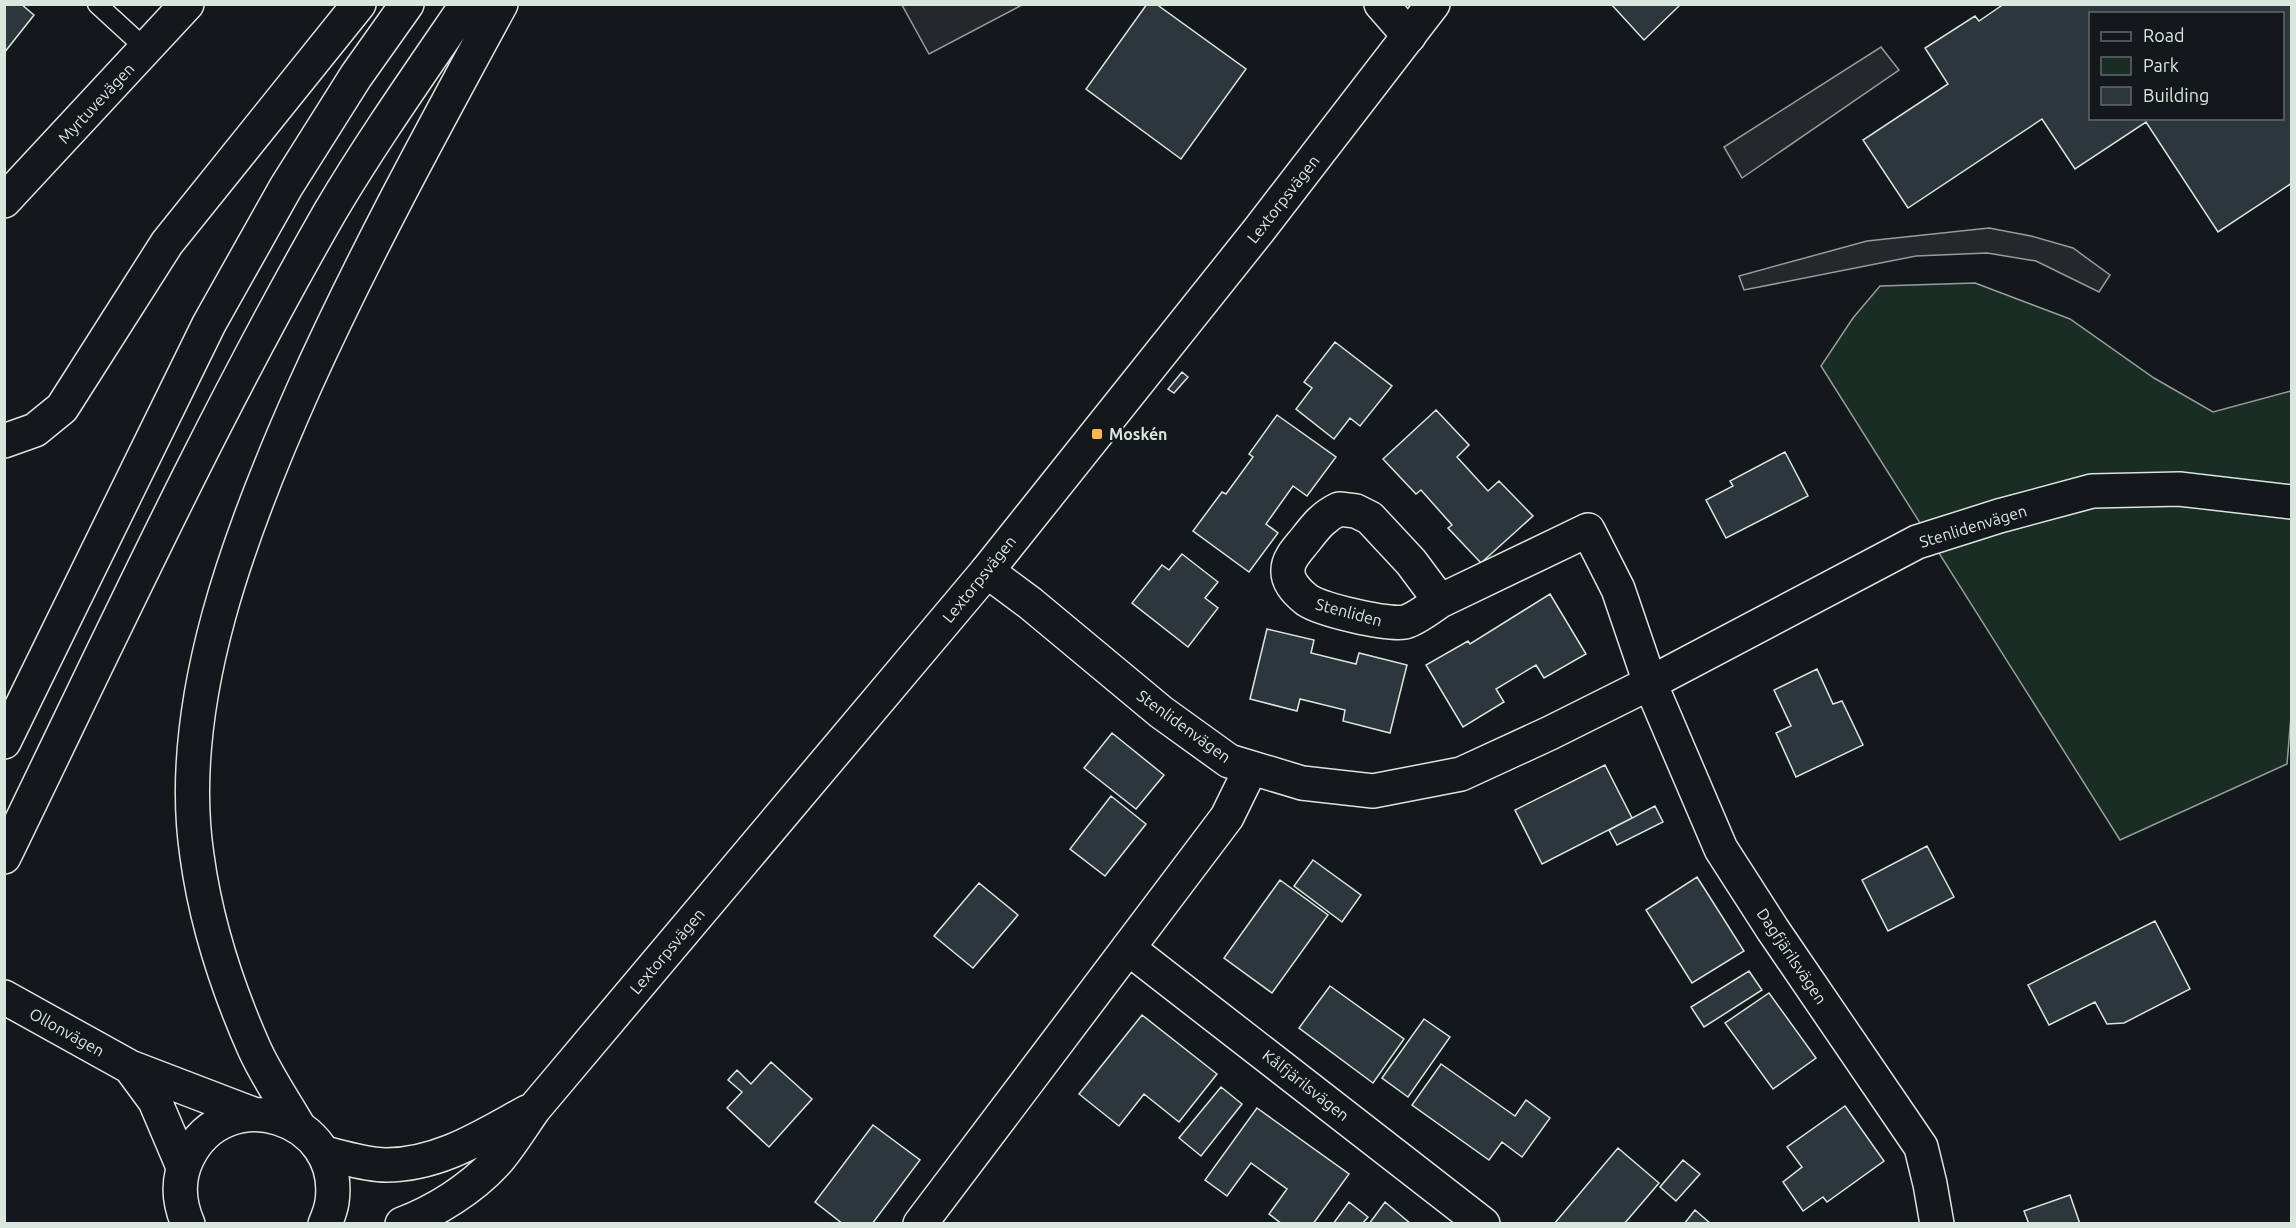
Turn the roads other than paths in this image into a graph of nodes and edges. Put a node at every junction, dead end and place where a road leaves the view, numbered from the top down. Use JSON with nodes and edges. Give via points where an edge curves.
{"nodes":[{"id":1,"x":97,"y":4,"type":"edge"},
{"id":2,"x":187,"y":4,"type":"edge"},
{"id":3,"x":359,"y":4,"type":"edge"},
{"id":4,"x":406,"y":4,"type":"edge"},
{"id":5,"x":467,"y":4,"type":"edge"},
{"id":6,"x":501,"y":4,"type":"edge"},
{"id":7,"x":1381,"y":4,"type":"edge"},
{"id":8,"x":1433,"y":4,"type":"edge"},
{"id":9,"x":1409,"y":36,"type":"junction"},
{"id":10,"x":146,"y":49,"type":"junction"},
{"id":11,"x":4,"y":201,"type":"edge"},
{"id":12,"x":4,"y":441,"type":"edge"},
{"id":13,"x":2292,"y":502,"type":"edge"},
{"id":14,"x":987,"y":571,"type":"junction"},
{"id":15,"x":1440,"y":601,"type":"dead end"},
{"id":16,"x":1650,"y":683,"type":"junction"},
{"id":17,"x":4,"y":742,"type":"edge"},
{"id":18,"x":1251,"y":768,"type":"junction"},
{"id":19,"x":4,"y":857,"type":"edge"},
{"id":20,"x":1128,"y":948,"type":"junction"},
{"id":21,"x":17,"y":1004,"type":"edge"},
{"id":22,"x":130,"y":1067,"type":"junction"},
{"id":23,"x":534,"y":1109,"type":"junction"},
{"id":24,"x":253,"y":1114,"type":"junction"},
{"id":25,"x":299,"y":1127,"type":"junction"},
{"id":26,"x":323,"y":1153,"type":"junction"},
{"id":27,"x":183,"y":1167,"type":"junction"},
{"id":28,"x":181,"y":1219,"type":"edge"},
{"id":29,"x":326,"y":1224,"type":"edge"},
{"id":30,"x":402,"y":1224,"type":"edge"},
{"id":31,"x":920,"y":1224,"type":"edge"},
{"id":32,"x":1483,"y":1224,"type":"edge"},
{"id":33,"x":1937,"y":1224,"type":"edge"}],
"edges":[{"from":1,"to":10,"type":"lane"},
{"from":2,"to":10,"type":"main road","name":"Myrtuvevägen"},
{"from":3,"to":12,"type":"main road","via":[[167,243],[62,408],[35,430]]},
{"from":4,"to":17,"type":"main road","via":[[286,188],[209,324]]},
{"from":5,"to":19,"type":"main road","via":[[399,102],[331,211],[255,347]]},
{"from":6,"to":25,"type":"main road","via":[[401,187],[327,337],[275,455],[240,549],[214,636],[199,714],[192,787],[196,854],[209,922],[255,1050]]},
{"from":7,"to":9,"type":"main road"},
{"from":8,"to":9,"type":"main road","name":"Lextorpsvägen"},
{"from":9,"to":14,"type":"main road","name":"Lextorpsvägen"},
{"from":10,"to":11,"type":"main road","name":"Myrtuvevägen"},
{"from":13,"to":16,"type":"main road","name":"Stenlidenvägen","via":[[2179,489],[2092,491],[1999,516],[1917,542]]},
{"from":14,"to":18,"type":"main road","name":"Stenlidenvägen","via":[[1161,712],[1229,760]]},
{"from":14,"to":23,"type":"main road","name":"Lextorpsvägen"},
{"from":15,"to":16,"type":"main road","via":[[1588,530],[1618,589]]},
{"from":16,"to":18,"type":"main road","name":"Stenlidenvägen","via":[[1461,774],[1373,791],[1302,783]]},
{"from":16,"to":33,"type":"main road","name":"Dagfjärilsvägen","via":[[1721,849],[1921,1147]]},
{"from":18,"to":20,"type":"main road","via":[[1227,817]]},
{"from":20,"to":31,"type":"main road"},
{"from":20,"to":32,"type":"main road","name":"Kålfjärilsvägen"},
{"from":21,"to":22,"type":"main road","name":"Ollonvägen"},
{"from":22,"to":24,"type":"main road","name":"Ollonvägen"},
{"from":22,"to":27,"type":"main road","name":"Ollonvägen","via":[[155,1101]]},
{"from":23,"to":26,"type":"main road","name":"Lextorpsvägen","via":[[448,1154],[415,1162],[386,1165]]},
{"from":23,"to":30,"type":"main road","name":"Lextorpsvägen","via":[[495,1162],[460,1193]]},
{"from":24,"to":25,"type":"main road","via":[[277,1116]]},
{"from":24,"to":27,"type":"main road","via":[[230,1118],[209,1129],[193,1146]]},
{"from":25,"to":26,"type":"main road"},
{"from":26,"to":29,"type":"main road","via":[[332,1176],[332,1202]]},
{"from":27,"to":28,"type":"main road","via":[[179,1188]]}]}
